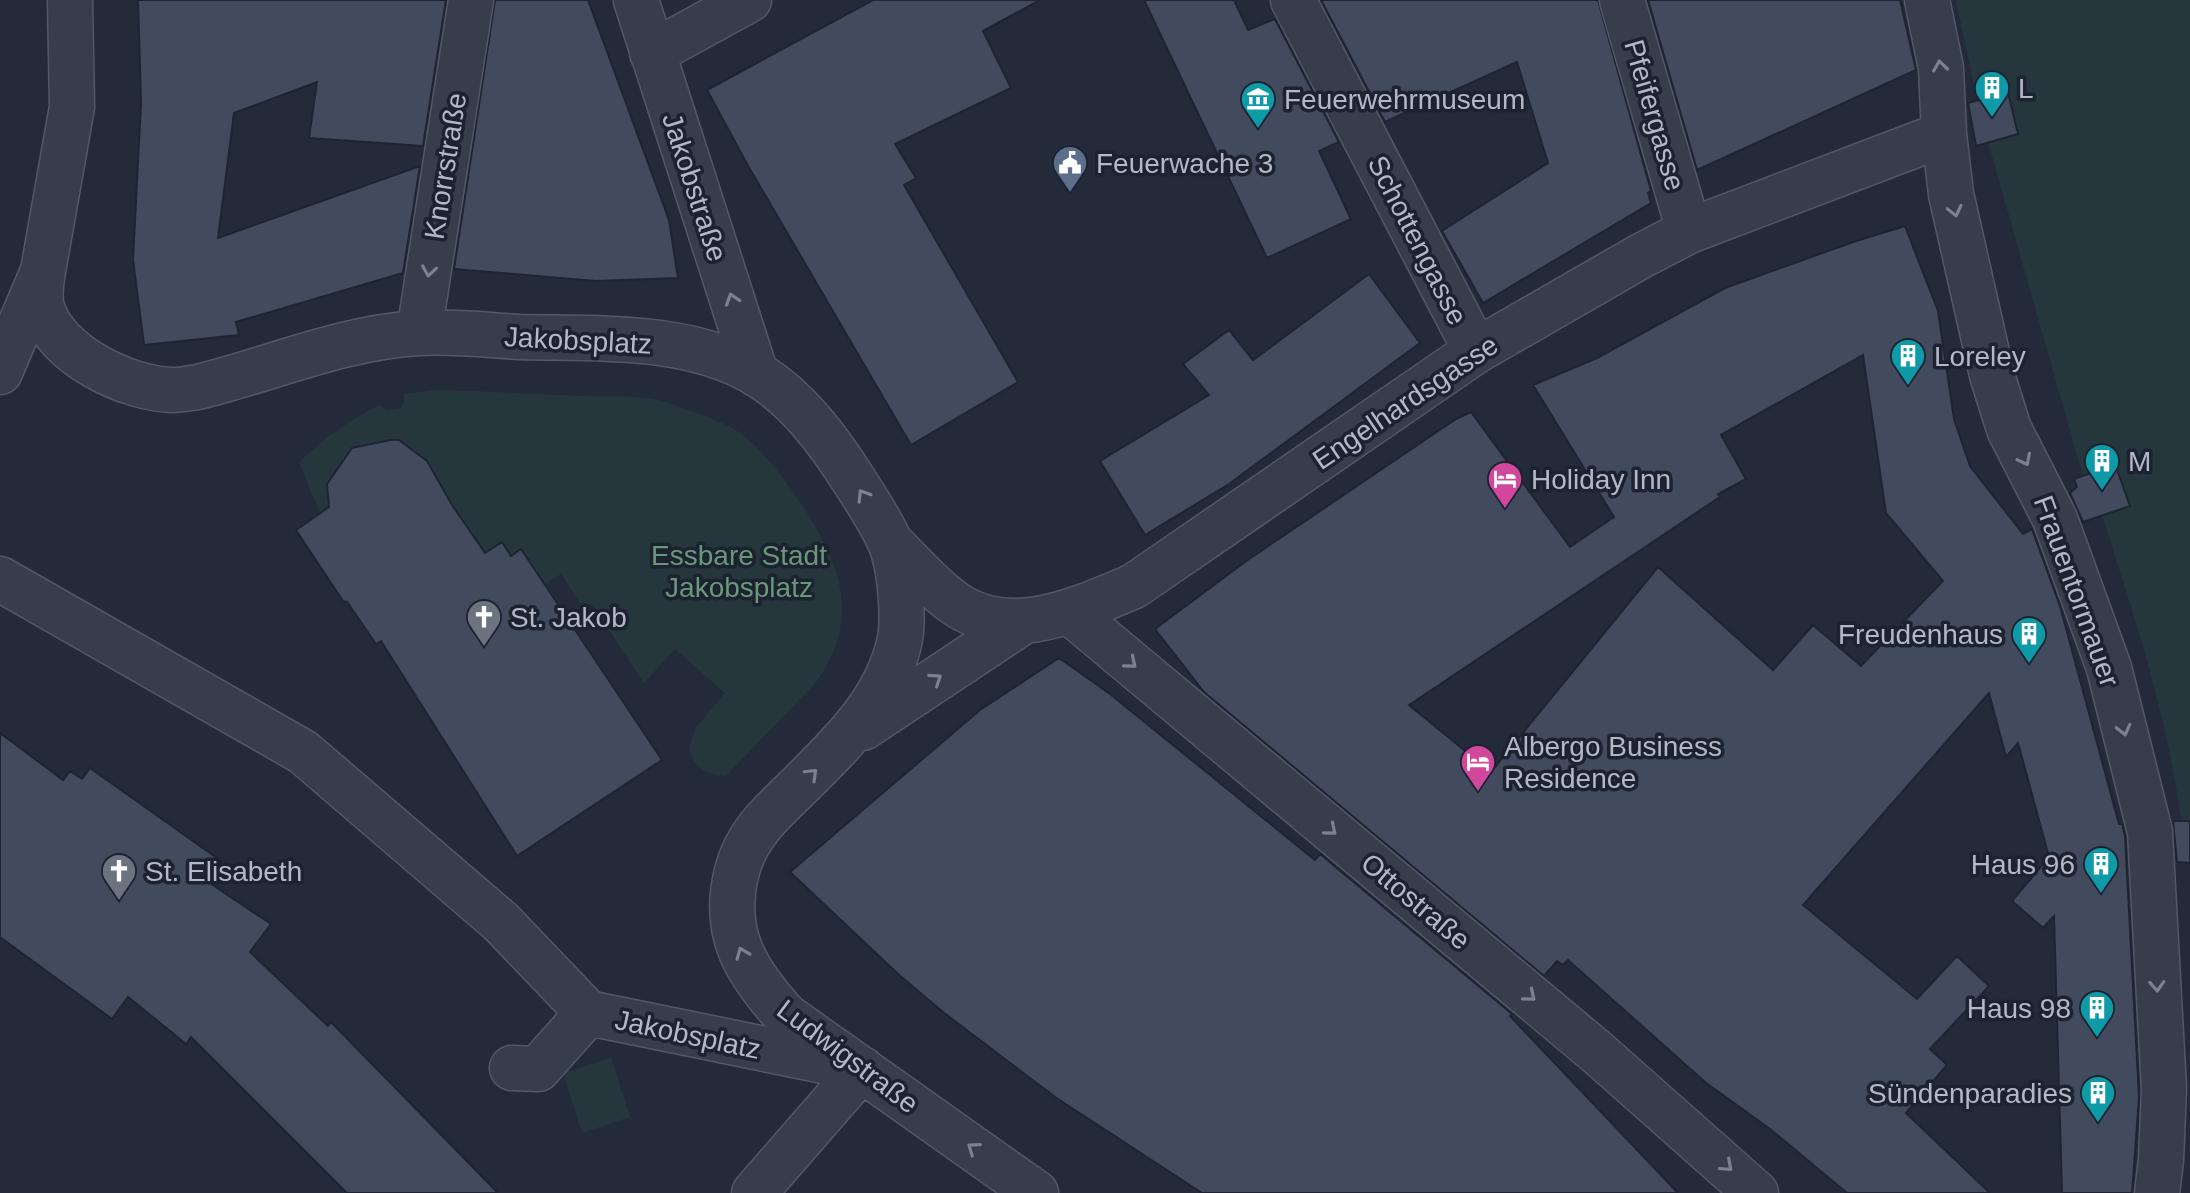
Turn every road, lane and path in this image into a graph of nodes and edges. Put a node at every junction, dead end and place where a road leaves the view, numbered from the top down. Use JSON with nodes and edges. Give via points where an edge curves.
{"nodes":[{"id":1,"x":70,"y":0,"type":"edge"},
{"id":2,"x":471,"y":0,"type":"edge"},
{"id":3,"x":636,"y":0,"type":"edge"},
{"id":4,"x":749,"y":0,"type":"edge"},
{"id":5,"x":1293,"y":0,"type":"edge"},
{"id":6,"x":1622,"y":0,"type":"edge"},
{"id":7,"x":1927,"y":0,"type":"edge"},
{"id":8,"x":652,"y":53,"type":"junction"},
{"id":9,"x":1944,"y":134,"type":"junction"},
{"id":10,"x":1689,"y":231,"type":"junction"},
{"id":11,"x":43,"y":271,"type":"junction"},
{"id":12,"x":419,"y":333,"type":"junction"},
{"id":13,"x":1476,"y":351,"type":"junction"},
{"id":14,"x":0,"y":372,"type":"edge"},
{"id":15,"x":756,"y":374,"type":"junction"},
{"id":16,"x":891,"y":543,"type":"junction"},
{"id":17,"x":0,"y":579,"type":"edge"},
{"id":18,"x":1071,"y":613,"type":"junction"},
{"id":19,"x":1024,"y":621,"type":"junction"},
{"id":20,"x":848,"y":738,"type":"junction"},
{"id":21,"x":756,"y":828,"type":"joint"},
{"id":22,"x":588,"y":1013,"type":"junction"},
{"id":23,"x":512,"y":1068,"type":"dead end"},
{"id":24,"x":862,"y":1069,"type":"junction"},
{"id":25,"x":754,"y":1193,"type":"edge"},
{"id":26,"x":1036,"y":1193,"type":"edge"},
{"id":27,"x":1756,"y":1193,"type":"edge"},
{"id":28,"x":2157,"y":1193,"type":"edge"}],
"edges":[{"from":1,"to":11,"type":"street","via":[[72,107]]},
{"from":2,"to":12,"type":"street","name":"Knorrstraße","one_way":true},
{"from":3,"to":8,"type":"street","name":"Jakobstraße"},
{"from":4,"to":8,"type":"street"},
{"from":5,"to":13,"type":"street","name":"Schottengasse"},
{"from":6,"to":10,"type":"street","name":"Pfeifergasse"},
{"from":9,"to":7,"type":"street","name":"Frauentormauer","one_way":true,"via":[[1941,68]]},
{"from":15,"to":8,"type":"street","name":"Jakobstraße","one_way":true},
{"from":9,"to":10,"type":"street","name":"Engelhardsgasse"},
{"from":9,"to":28,"type":"street","name":"Frauentormauer","one_way":true,"via":[[1951,194],[1992,375],[2009,429],[2055,519],[2109,668],[2150,832],[2164,1089]]},
{"from":10,"to":13,"type":"street","name":"Engelhardsgasse"},
{"from":11,"to":12,"type":"street","name":"Jakobsplatz","via":[[42,307],[60,339],[100,369],[148,386],[198,387],[351,344]]},
{"from":11,"to":14,"type":"street"},
{"from":12,"to":15,"type":"street","name":"Jakobsplatz","via":[[644,341],[689,349]]},
{"from":13,"to":18,"type":"street","name":"Engelhardsgasse","via":[[1134,586]]},
{"from":16,"to":15,"type":"street","name":"Jakobsplatz","one_way":true,"via":[[842,461],[802,409]]},
{"from":16,"to":19,"type":"street","name":"Engelhardsgasse","via":[[950,601],[974,614]]},
{"from":16,"to":20,"type":"street","name":"Jakobsplatz","via":[[900,637],[881,691]]},
{"from":17,"to":22,"type":"street","name":"Jakobsplatz","via":[[303,752],[501,922]]},
{"from":18,"to":19,"type":"street","name":"Engelhardsgasse"},
{"from":18,"to":27,"type":"street","name":"Ottostraße","one_way":true,"via":[[1598,1053]]},
{"from":20,"to":19,"type":"street","name":"Jakobsplatz","one_way":true},
{"from":21,"to":20,"type":"street","name":"Jakobsplatz","one_way":true},
{"from":24,"to":21,"type":"street","name":"Ludwigstraße","one_way":true,"via":[[786,1016],[757,984],[742,956],[731,900],[737,870]]},
{"from":22,"to":23,"type":"street","name":"Jakobsplatz","via":[[538,1069]]},
{"from":22,"to":24,"type":"street","name":"Jakobsplatz"},
{"from":24,"to":25,"type":"street"},
{"from":26,"to":24,"type":"street","name":"Ludwigstraße","one_way":true}]}
